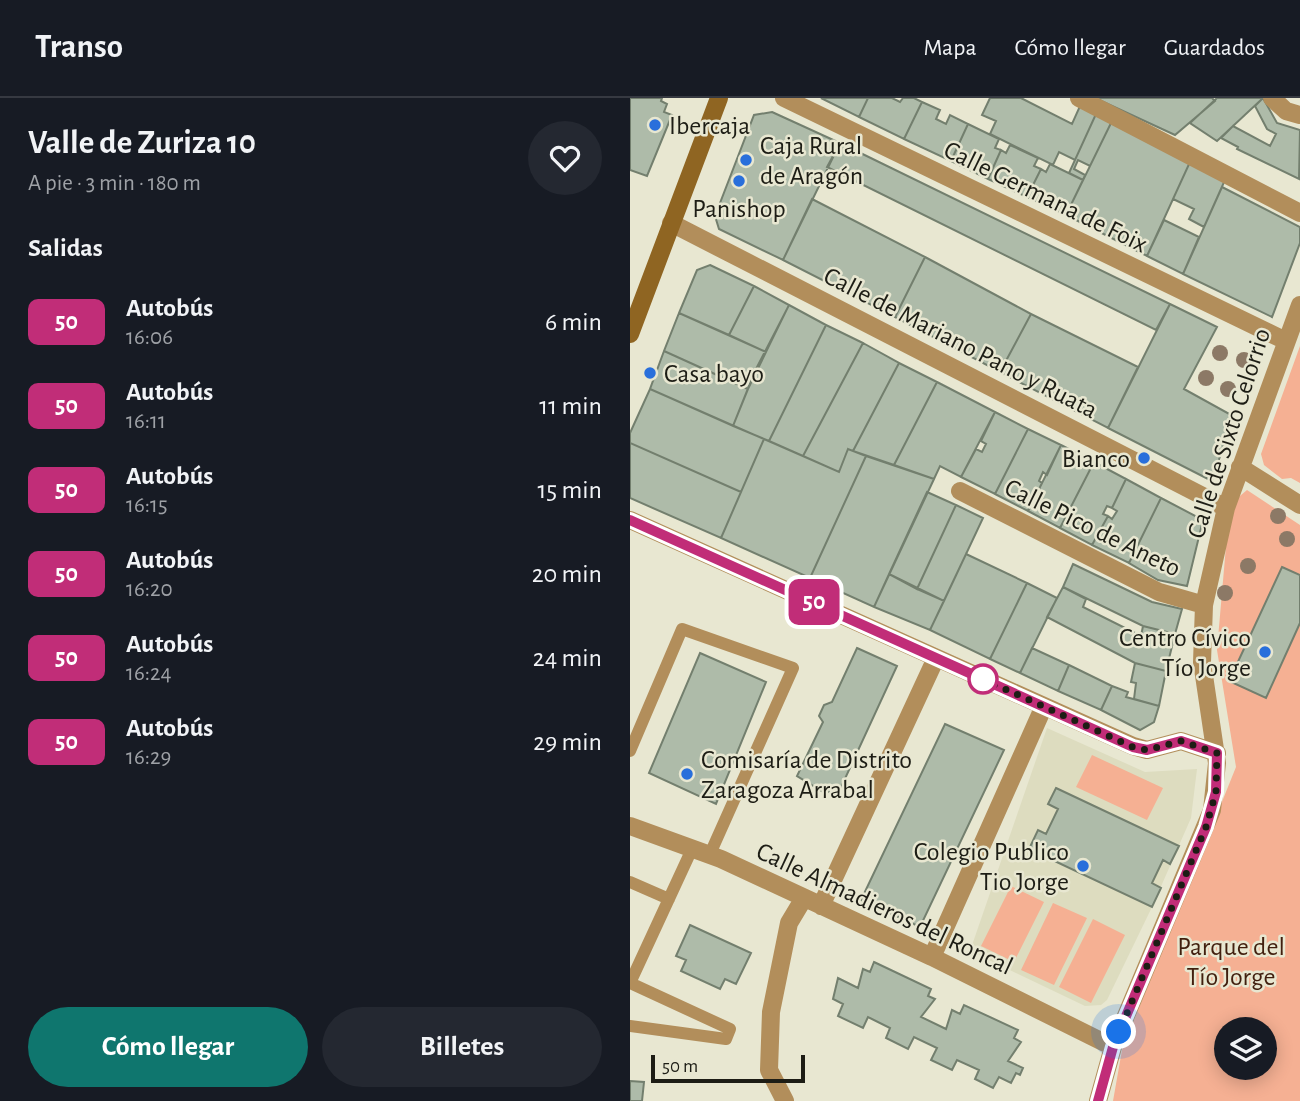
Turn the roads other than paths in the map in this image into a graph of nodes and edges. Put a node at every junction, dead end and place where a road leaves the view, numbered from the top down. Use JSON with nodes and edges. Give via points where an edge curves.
{"nodes":[{"id":1,"x":719,"y":98,"type":"edge"},
{"id":2,"x":784,"y":98,"type":"edge"},
{"id":3,"x":1079,"y":98,"type":"edge"},
{"id":4,"x":1272,"y":98,"type":"edge"},
{"id":5,"x":1300,"y":115,"type":"edge"},
{"id":6,"x":1300,"y":213,"type":"edge"},
{"id":7,"x":671,"y":223,"type":"junction"},
{"id":8,"x":1300,"y":305,"type":"edge"},
{"id":9,"x":630,"y":333,"type":"edge"},
{"id":10,"x":1286,"y":341,"type":"junction"},
{"id":11,"x":1240,"y":467,"type":"junction"},
{"id":12,"x":960,"y":491,"type":"dead end"},
{"id":13,"x":1300,"y":505,"type":"edge"},
{"id":14,"x":1226,"y":508,"type":"junction"},
{"id":15,"x":630,"y":520,"type":"edge"},
{"id":16,"x":1204,"y":604,"type":"junction"},
{"id":17,"x":936,"y":657,"type":"junction"},
{"id":18,"x":1044,"y":706,"type":"junction"},
{"id":19,"x":630,"y":751,"type":"edge"},
{"id":20,"x":1217,"y":753,"type":"junction"},
{"id":21,"x":630,"y":826,"type":"edge"},
{"id":22,"x":692,"y":849,"type":"junction"},
{"id":23,"x":710,"y":854,"type":"junction"},
{"id":24,"x":630,"y":882,"type":"edge"},
{"id":25,"x":804,"y":898,"type":"junction"},
{"id":26,"x":669,"y":899,"type":"junction"},
{"id":27,"x":821,"y":906,"type":"junction"},
{"id":28,"x":932,"y":957,"type":"junction"},
{"id":29,"x":630,"y":983,"type":"edge"},
{"id":30,"x":630,"y":1026,"type":"edge"},
{"id":31,"x":1113,"y":1047,"type":"junction"},
{"id":32,"x":785,"y":1101,"type":"edge"},
{"id":33,"x":1098,"y":1101,"type":"edge"}],
"edges":[{"from":1,"to":7,"type":"main road"},
{"from":2,"to":10,"type":"street","name":"Calle Germana de Foix"},
{"from":3,"to":6,"type":"street"},
{"from":4,"to":5,"type":"street","via":[[1286,111]]},
{"from":7,"to":9,"type":"main road"},
{"from":7,"to":14,"type":"street","name":"Calle de Mariano Pano y Ruata"},
{"from":8,"to":10,"type":"street","name":"Calle de Sixto Celorrio"},
{"from":10,"to":11,"type":"street","name":"Calle de Sixto Celorrio"},
{"from":11,"to":13,"type":"street"},
{"from":11,"to":14,"type":"street","name":"Calle de Sixto Celorrio"},
{"from":12,"to":16,"type":"street","name":"Calle Pico de Aneto","via":[[1159,592]]},
{"from":14,"to":16,"type":"street","name":"Calle de Sixto Celorrio"},
{"from":15,"to":17,"type":"street"},
{"from":16,"to":20,"type":"street","name":"Calle de Sixto Celorrio","via":[[1202,662]]},
{"from":17,"to":18,"type":"street"},
{"from":17,"to":27,"type":"street"},
{"from":18,"to":20,"type":"street","via":[[1139,749],[1181,741]]},
{"from":18,"to":28,"type":"street"},
{"from":19,"to":23,"type":"lane","via":[[682,628],[793,668]]},
{"from":20,"to":31,"type":"street","name":"Calle de Sixto Celorrio","via":[[1216,792],[1206,827]]},
{"from":21,"to":22,"type":"street","name":"Calle Almadieros del Roncal"},
{"from":22,"to":23,"type":"street","name":"Calle Almadieros del Roncal"},
{"from":22,"to":26,"type":"lane"},
{"from":23,"to":25,"type":"street","name":"Calle Almadieros del Roncal"},
{"from":24,"to":26,"type":"lane"},
{"from":25,"to":27,"type":"street","name":"Calle Almadieros del Roncal"},
{"from":25,"to":32,"type":"street","via":[[789,923],[771,1012],[769,1070]]},
{"from":26,"to":29,"type":"lane"},
{"from":27,"to":28,"type":"street","name":"Calle Almadieros del Roncal"},
{"from":28,"to":31,"type":"street","name":"Calle Almadieros del Roncal"},
{"from":29,"to":30,"type":"lane","via":[[730,1029],[726,1039]]},
{"from":31,"to":33,"type":"street","name":"Calle de Sixto Celorrio"}]}
